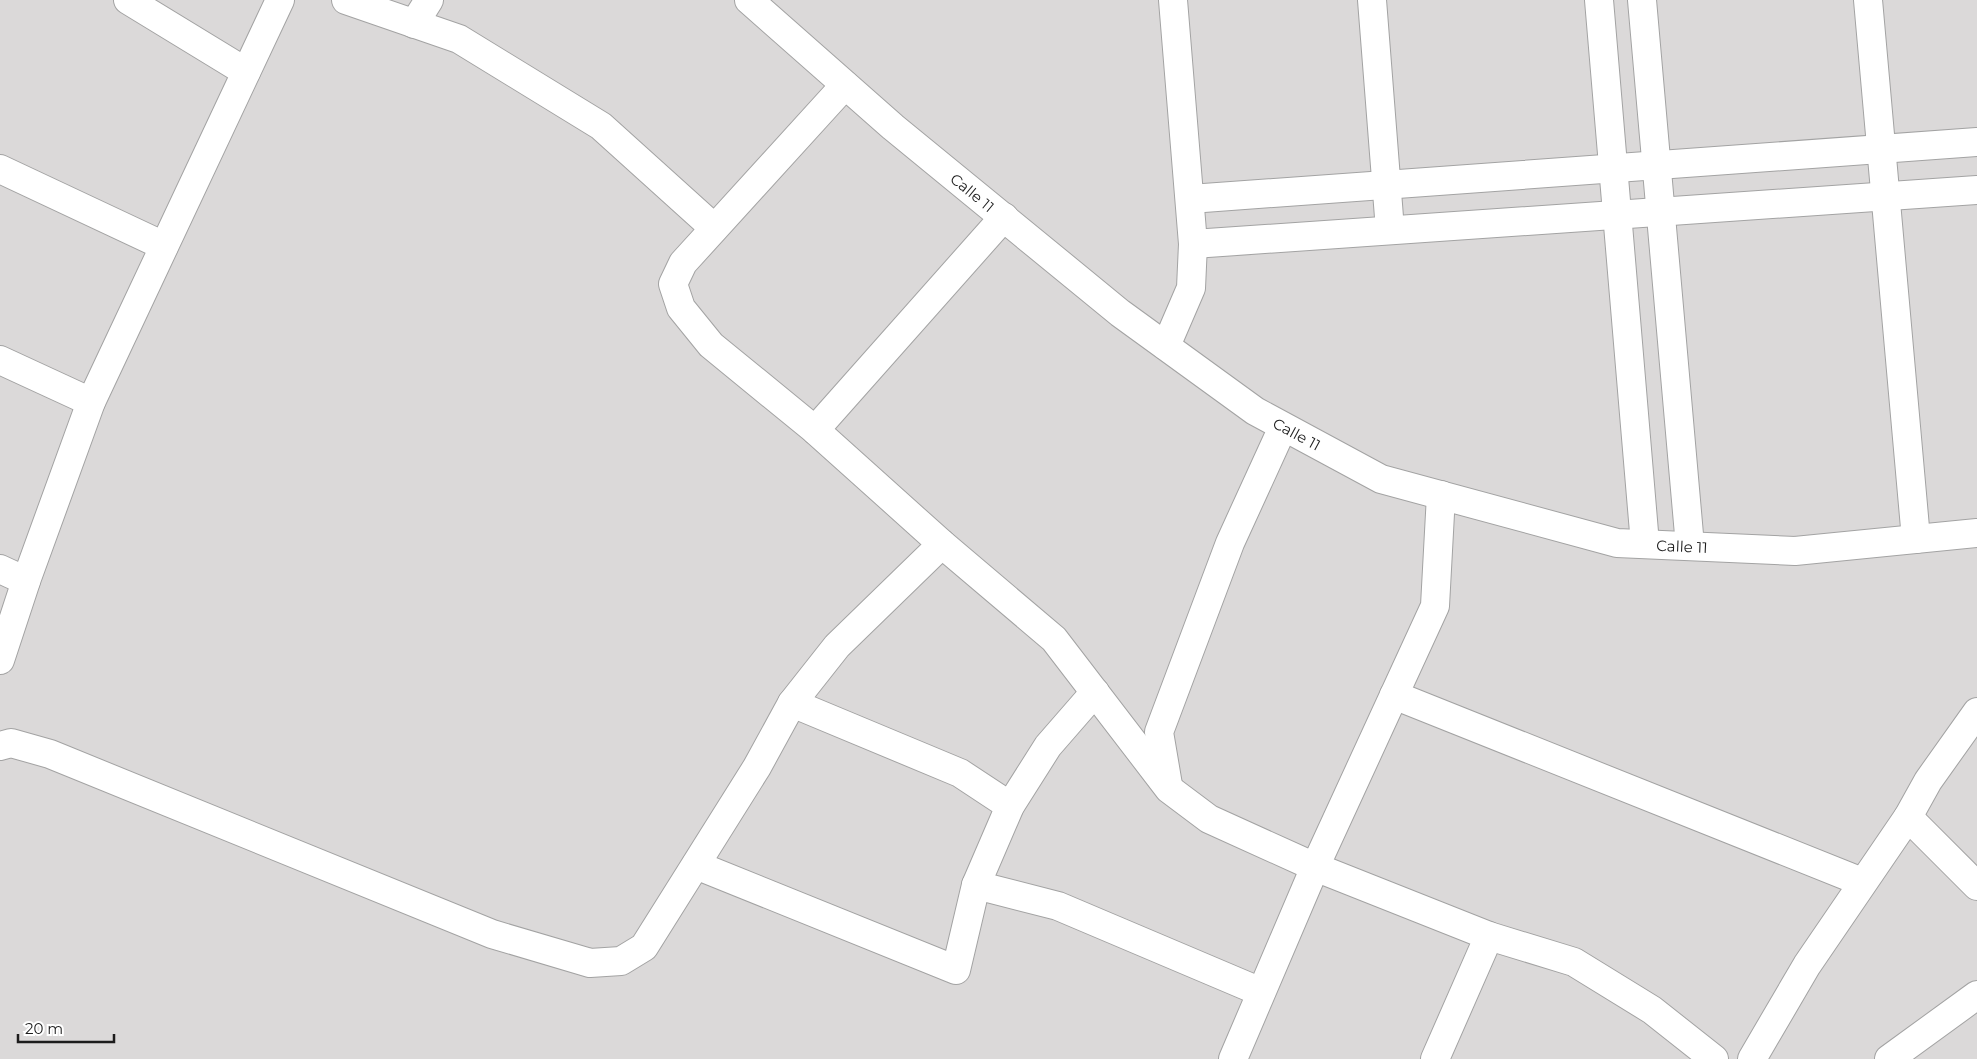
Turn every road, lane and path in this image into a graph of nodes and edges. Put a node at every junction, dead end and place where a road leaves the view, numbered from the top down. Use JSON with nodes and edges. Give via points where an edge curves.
{"nodes":[{"id":1,"x":128,"y":0,"type":"edge"},
{"id":2,"x":280,"y":0,"type":"edge"},
{"id":3,"x":346,"y":0,"type":"edge"},
{"id":4,"x":429,"y":0,"type":"edge"},
{"id":5,"x":749,"y":0,"type":"edge"},
{"id":6,"x":1173,"y":0,"type":"edge"},
{"id":7,"x":1372,"y":0,"type":"edge"},
{"id":8,"x":1599,"y":0,"type":"edge"},
{"id":9,"x":1642,"y":0,"type":"edge"},
{"id":10,"x":1868,"y":0,"type":"edge"},
{"id":11,"x":414,"y":24,"type":"junction"},
{"id":12,"x":246,"y":72,"type":"junction"},
{"id":13,"x":845,"y":85,"type":"junction"},
{"id":14,"x":1977,"y":142,"type":"edge"},
{"id":15,"x":1881,"y":149,"type":"junction"},
{"id":16,"x":1656,"y":165,"type":"junction"},
{"id":17,"x":1613,"y":168,"type":"junction"},
{"id":18,"x":0,"y":169,"type":"edge"},
{"id":19,"x":1386,"y":185,"type":"junction"},
{"id":20,"x":1977,"y":190,"type":"edge"},
{"id":21,"x":1885,"y":196,"type":"junction"},
{"id":22,"x":1190,"y":199,"type":"junction"},
{"id":23,"x":1660,"y":212,"type":"junction"},
{"id":24,"x":1617,"y":215,"type":"junction"},
{"id":25,"x":1004,"y":217,"type":"junction"},
{"id":26,"x":714,"y":228,"type":"junction"},
{"id":27,"x":1390,"y":230,"type":"junction"},
{"id":28,"x":1193,"y":244,"type":"junction"},
{"id":29,"x":164,"y":246,"type":"junction"},
{"id":30,"x":1166,"y":346,"type":"junction"},
{"id":31,"x":0,"y":360,"type":"edge"},
{"id":32,"x":91,"y":402,"type":"junction"},
{"id":33,"x":1283,"y":427,"type":"junction"},
{"id":34,"x":815,"y":430,"type":"junction"},
{"id":35,"x":1441,"y":495,"type":"junction"},
{"id":36,"x":1977,"y":533,"type":"edge"},
{"id":37,"x":1916,"y":539,"type":"junction"},
{"id":38,"x":942,"y":544,"type":"junction"},
{"id":39,"x":1645,"y":544,"type":"junction"},
{"id":40,"x":1690,"y":546,"type":"junction"},
{"id":41,"x":0,"y":569,"type":"edge"},
{"id":42,"x":26,"y":581,"type":"junction"},
{"id":43,"x":0,"y":660,"type":"edge"},
{"id":44,"x":1095,"y":692,"type":"junction"},
{"id":45,"x":1394,"y":695,"type":"junction"},
{"id":46,"x":792,"y":703,"type":"junction"},
{"id":47,"x":1977,"y":712,"type":"edge"},
{"id":48,"x":0,"y":746,"type":"edge"},
{"id":49,"x":1169,"y":789,"type":"junction"},
{"id":50,"x":1010,"y":806,"type":"junction"},
{"id":51,"x":1908,"y":817,"type":"junction"},
{"id":52,"x":696,"y":865,"type":"junction"},
{"id":53,"x":1315,"y":867,"type":"junction"},
{"id":54,"x":1862,"y":882,"type":"junction"},
{"id":55,"x":976,"y":885,"type":"junction"},
{"id":56,"x":1977,"y":886,"type":"edge"},
{"id":57,"x":1489,"y":936,"type":"junction"},
{"id":58,"x":1261,"y":992,"type":"junction"},
{"id":59,"x":1977,"y":995,"type":"edge"},
{"id":60,"x":1233,"y":1059,"type":"edge"},
{"id":61,"x":1435,"y":1059,"type":"edge"},
{"id":62,"x":1714,"y":1059,"type":"edge"},
{"id":63,"x":1752,"y":1059,"type":"edge"},
{"id":64,"x":1889,"y":1059,"type":"edge"}],
"edges":[{"from":1,"to":12,"type":"street"},
{"from":2,"to":12,"type":"street"},
{"from":3,"to":11,"type":"street"},
{"from":4,"to":11,"type":"street"},
{"from":5,"to":13,"type":"street","name":"Calle 11"},
{"from":6,"to":22,"type":"street"},
{"from":7,"to":19,"type":"street"},
{"from":8,"to":17,"type":"street"},
{"from":9,"to":16,"type":"street"},
{"from":10,"to":15,"type":"street"},
{"from":11,"to":26,"type":"street","via":[[458,39],[601,126]]},
{"from":12,"to":29,"type":"street"},
{"from":13,"to":25,"type":"street","name":"Calle 11"},
{"from":13,"to":26,"type":"street"},
{"from":14,"to":15,"type":"street"},
{"from":15,"to":16,"type":"street"},
{"from":15,"to":21,"type":"street"},
{"from":16,"to":17,"type":"street"},
{"from":16,"to":23,"type":"street"},
{"from":17,"to":19,"type":"street"},
{"from":17,"to":24,"type":"street"},
{"from":18,"to":29,"type":"street"},
{"from":19,"to":22,"type":"street"},
{"from":19,"to":27,"type":"street"},
{"from":20,"to":21,"type":"street"},
{"from":21,"to":23,"type":"street"},
{"from":21,"to":37,"type":"street"},
{"from":22,"to":28,"type":"street"},
{"from":23,"to":24,"type":"street"},
{"from":23,"to":40,"type":"street"},
{"from":24,"to":27,"type":"street"},
{"from":24,"to":39,"type":"street"},
{"from":25,"to":30,"type":"street","name":"Calle 11"},
{"from":25,"to":34,"type":"street"},
{"from":26,"to":34,"type":"street","via":[[683,263],[673,284],[681,308],[712,344]]},
{"from":27,"to":28,"type":"street"},
{"from":28,"to":30,"type":"street","via":[[1191,288]]},
{"from":29,"to":32,"type":"street"},
{"from":30,"to":33,"type":"street","name":"Calle 11","via":[[1255,411]]},
{"from":31,"to":32,"type":"street"},
{"from":32,"to":42,"type":"street"},
{"from":33,"to":35,"type":"street","name":"Calle 11","via":[[1381,479]]},
{"from":33,"to":49,"type":"street","via":[[1230,543],[1159,732]]},
{"from":34,"to":38,"type":"street"},
{"from":35,"to":39,"type":"street","name":"Calle 11","via":[[1617,543]]},
{"from":35,"to":45,"type":"street","via":[[1435,606]]},
{"from":36,"to":37,"type":"street","name":"Calle 11"},
{"from":37,"to":40,"type":"street","name":"Calle 11","via":[[1795,551]]},
{"from":38,"to":44,"type":"street","via":[[1054,639]]},
{"from":38,"to":46,"type":"street","via":[[837,646]]},
{"from":39,"to":40,"type":"street","name":"Calle 11"},
{"from":41,"to":42,"type":"street"},
{"from":42,"to":43,"type":"street"},
{"from":44,"to":49,"type":"street"},
{"from":44,"to":50,"type":"street","via":[[1048,746]]},
{"from":45,"to":53,"type":"street"},
{"from":45,"to":54,"type":"street"},
{"from":46,"to":50,"type":"street","via":[[960,774]]},
{"from":46,"to":52,"type":"street","via":[[757,767]]},
{"from":47,"to":51,"type":"street","via":[[1928,782]]},
{"from":48,"to":52,"type":"street","via":[[12,743],[50,754],[492,934],[590,963],[621,961],[644,946]]},
{"from":49,"to":53,"type":"street","via":[[1209,819]]},
{"from":50,"to":55,"type":"street"},
{"from":51,"to":54,"type":"street"},
{"from":51,"to":56,"type":"street"},
{"from":52,"to":55,"type":"street","via":[[956,970]]},
{"from":53,"to":57,"type":"street"},
{"from":53,"to":58,"type":"street"},
{"from":54,"to":63,"type":"street"},
{"from":55,"to":58,"type":"street","via":[[1058,906]]},
{"from":57,"to":61,"type":"street"},
{"from":57,"to":62,"type":"street","via":[[1574,962],[1652,1010]]},
{"from":58,"to":60,"type":"street"},
{"from":59,"to":64,"type":"street"}]}
